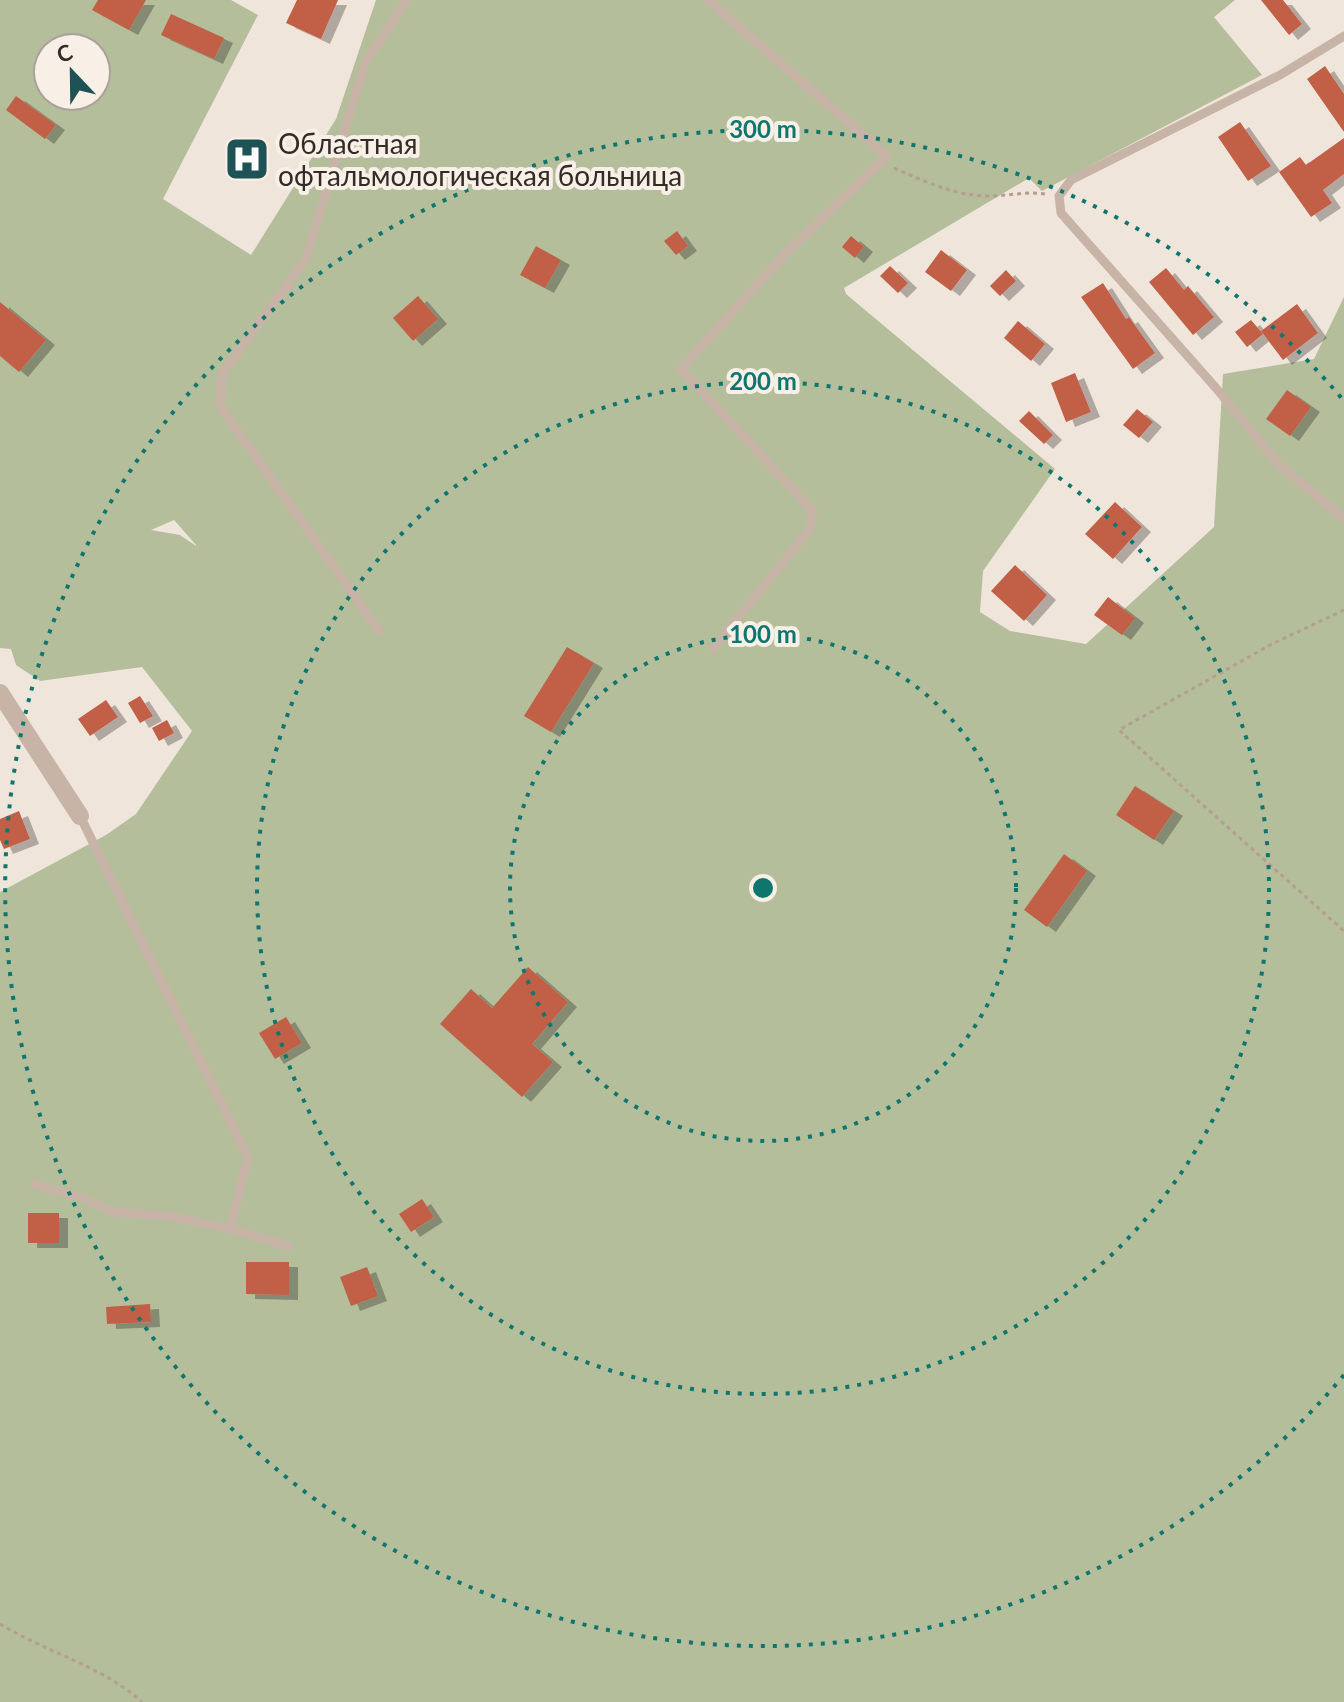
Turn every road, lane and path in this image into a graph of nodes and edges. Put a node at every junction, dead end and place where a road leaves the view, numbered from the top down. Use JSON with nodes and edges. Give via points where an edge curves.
{"nodes":[{"id":1,"x":407,"y":0,"type":"edge"},
{"id":2,"x":708,"y":0,"type":"edge"},
{"id":3,"x":1344,"y":36,"type":"edge"},
{"id":4,"x":887,"y":156,"type":"junction"},
{"id":5,"x":1059,"y":196,"type":"junction"},
{"id":6,"x":1344,"y":518,"type":"edge"},
{"id":7,"x":1344,"y":610,"type":"edge"},
{"id":8,"x":379,"y":631,"type":"dead end"},
{"id":9,"x":713,"y":649,"type":"dead end"},
{"id":10,"x":0,"y":693,"type":"edge"},
{"id":11,"x":80,"y":816,"type":"joint"},
{"id":12,"x":1344,"y":931,"type":"edge"},
{"id":13,"x":35,"y":1185,"type":"dead end"},
{"id":14,"x":230,"y":1229,"type":"junction"},
{"id":15,"x":288,"y":1246,"type":"dead end"},
{"id":16,"x":0,"y":1624,"type":"edge"},
{"id":17,"x":142,"y":1702,"type":"edge"}],
"edges":[{"from":1,"to":8,"type":"lane","via":[[365,63],[306,259],[222,374],[220,406]]},
{"from":2,"to":4,"type":"lane"},
{"from":3,"to":5,"type":"lane","via":[[1280,75],[1071,180]]},
{"from":4,"to":5,"type":"path","via":[[890,167],[962,195]]},
{"from":4,"to":9,"type":"lane","via":[[785,254],[681,369],[813,511],[810,529]]},
{"from":5,"to":6,"type":"lane","via":[[1061,213],[1279,465]]},
{"from":7,"to":12,"type":"path","via":[[1119,730]]},
{"from":10,"to":11,"type":"street"},
{"from":11,"to":14,"type":"lane","via":[[248,1157]]},
{"from":13,"to":14,"type":"lane","via":[[113,1212],[169,1216]]},
{"from":14,"to":15,"type":"lane"},
{"from":16,"to":17,"type":"path","via":[[121,1683]]}]}
